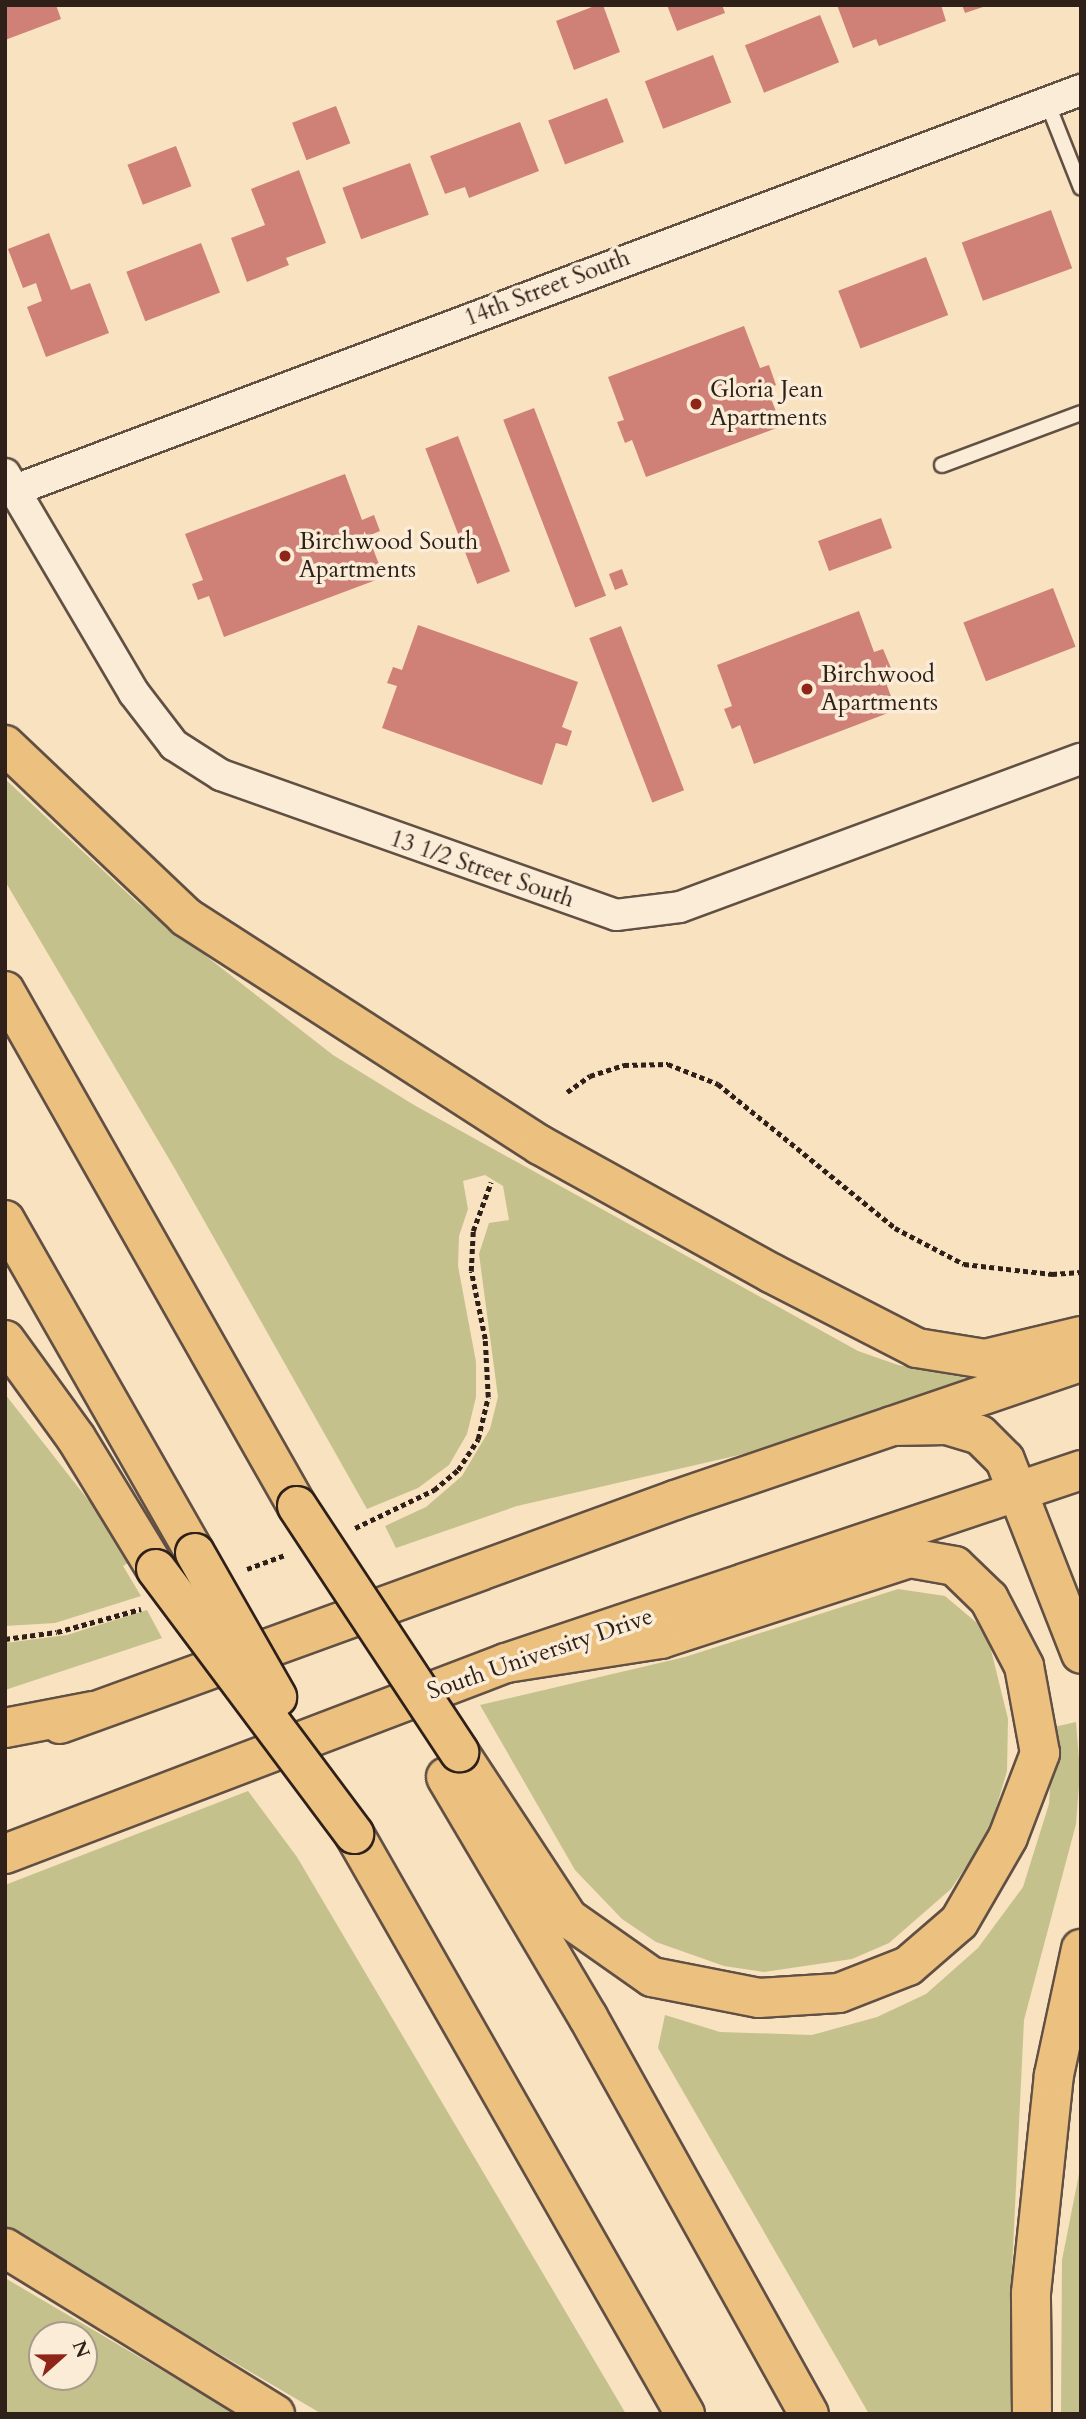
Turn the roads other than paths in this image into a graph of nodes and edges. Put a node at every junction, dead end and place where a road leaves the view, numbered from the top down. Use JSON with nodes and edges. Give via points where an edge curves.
{"nodes":[{"id":1,"x":1081,"y":89,"type":"edge"},
{"id":2,"x":1047,"y":102,"type":"junction"},
{"id":3,"x":1081,"y":188,"type":"edge"},
{"id":4,"x":1081,"y":412,"type":"edge"},
{"id":5,"x":942,"y":465,"type":"dead end"},
{"id":6,"x":10,"y":482,"type":"edge"},
{"id":7,"x":5,"y":745,"type":"edge"},
{"id":8,"x":1081,"y":759,"type":"edge"},
{"id":9,"x":5,"y":992,"type":"edge"},
{"id":10,"x":5,"y":1220,"type":"edge"},
{"id":11,"x":1081,"y":1336,"type":"edge"},
{"id":12,"x":5,"y":1340,"type":"edge"},
{"id":13,"x":1081,"y":1362,"type":"edge"},
{"id":14,"x":892,"y":1426,"type":"junction"},
{"id":15,"x":1081,"y":1470,"type":"edge"},
{"id":16,"x":1020,"y":1491,"type":"junction"},
{"id":17,"x":1081,"y":1654,"type":"edge"},
{"id":18,"x":506,"y":1663,"type":"junction"},
{"id":19,"x":93,"y":1711,"type":"junction"},
{"id":20,"x":5,"y":1728,"type":"edge"},
{"id":21,"x":5,"y":1745,"type":"edge"},
{"id":22,"x":448,"y":1756,"type":"junction"},
{"id":23,"x":354,"y":1834,"type":"junction"},
{"id":24,"x":5,"y":1854,"type":"edge"},
{"id":25,"x":1081,"y":1949,"type":"edge"},
{"id":26,"x":5,"y":2248,"type":"edge"},
{"id":27,"x":275,"y":2414,"type":"edge"},
{"id":28,"x":685,"y":2414,"type":"edge"},
{"id":29,"x":809,"y":2414,"type":"edge"},
{"id":30,"x":1032,"y":2414,"type":"edge"}],
"edges":[{"from":1,"to":2,"type":"street","name":"14th Street South"},
{"from":2,"to":3,"type":"lane"},
{"from":2,"to":6,"type":"street","name":"14th Street South"},
{"from":4,"to":5,"type":"lane"},
{"from":6,"to":8,"type":"street","name":"13 1/2 Street South","via":[[134,693],[174,745],[221,775],[616,915],[680,907]]},
{"from":7,"to":11,"type":"main road","via":[[186,917],[540,1145],[771,1273],[917,1348],[985,1359]]},
{"from":9,"to":22,"type":"main road","bridge":true,"via":[[297,1506]]},
{"from":10,"to":23,"type":"main road","bridge":true},
{"from":12,"to":23,"type":"main road","bridge":true,"via":[[76,1438],[154,1587]]},
{"from":13,"to":14,"type":"main road"},
{"from":14,"to":16,"type":"main road","via":[[947,1425],[980,1435],[1005,1460]]},
{"from":14,"to":19,"type":"main road"},
{"from":15,"to":16,"type":"main road","name":"South University Drive"},
{"from":16,"to":17,"type":"main road"},
{"from":16,"to":18,"type":"main road","name":"South University Drive"},
{"from":18,"to":22,"type":"main road","via":[[661,1639],[910,1558],[955,1566],[989,1599],[1024,1665],[1040,1753],[1009,1837],[959,1922],[908,1966],[839,1993],[759,1998],[652,1977],[569,1918]]},
{"from":18,"to":24,"type":"main road","name":"South University Drive"},
{"from":19,"to":20,"type":"main road"},
{"from":19,"to":21,"type":"main road"},
{"from":22,"to":29,"type":"main road"},
{"from":23,"to":28,"type":"main road"},
{"from":25,"to":30,"type":"main road","via":[[1054,2075],[1031,2293]]},
{"from":26,"to":27,"type":"main road"}]}
